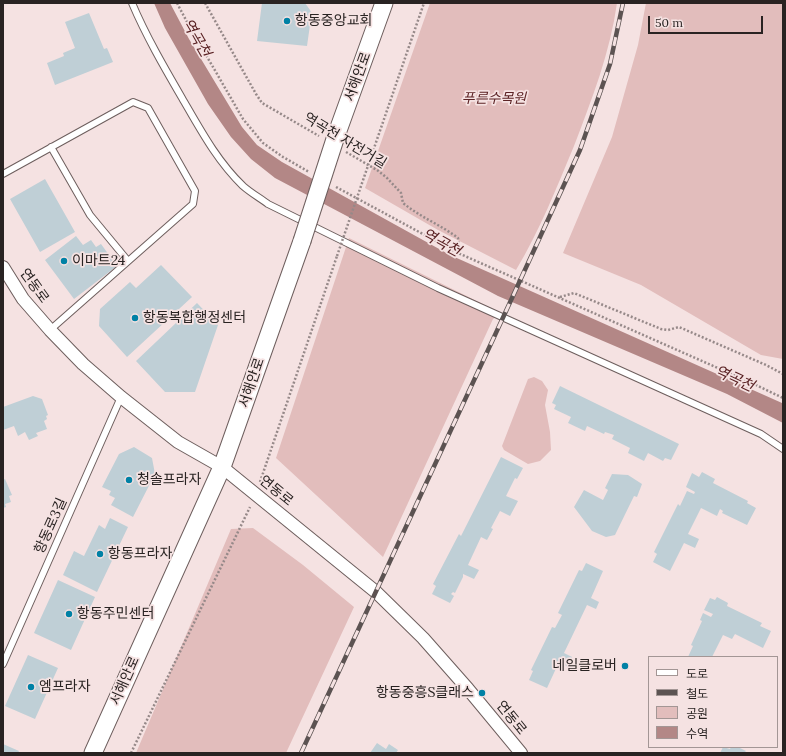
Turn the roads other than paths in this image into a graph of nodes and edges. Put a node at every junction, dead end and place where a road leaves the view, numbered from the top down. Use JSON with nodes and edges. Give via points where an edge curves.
{"nodes":[{"id":1,"x":132,"y":3,"type":"edge"},
{"id":2,"x":384,"y":3,"type":"edge"},
{"id":3,"x":51,"y":147,"type":"junction"},
{"id":4,"x":3,"y":174,"type":"edge"},
{"id":5,"x":128,"y":261,"type":"junction"},
{"id":6,"x":3,"y":267,"type":"edge"},
{"id":7,"x":50,"y":330,"type":"junction"},
{"id":8,"x":121,"y":398,"type":"junction"},
{"id":9,"x":783,"y":449,"type":"edge"},
{"id":10,"x":222,"y":467,"type":"junction"},
{"id":11,"x":3,"y":664,"type":"edge"},
{"id":12,"x":93,"y":753,"type":"edge"},
{"id":13,"x":520,"y":753,"type":"edge"}],
"edges":[{"from":1,"to":9,"type":"lane","via":[[152,46],[208,142],[233,175],[255,195],[438,288],[761,434]]},
{"from":2,"to":10,"type":"main road","name":"서해안로","bridge":true},
{"from":3,"to":4,"type":"lane"},
{"from":3,"to":5,"type":"lane","via":[[90,215]]},
{"from":3,"to":5,"type":"lane","via":[[132,102],[148,108],[195,191],[193,204]]},
{"from":5,"to":7,"type":"lane"},
{"from":6,"to":7,"type":"street","name":"연동로","via":[[23,299]]},
{"from":7,"to":8,"type":"street","name":"연동로"},
{"from":8,"to":10,"type":"street","name":"연동로","via":[[178,442]]},
{"from":8,"to":11,"type":"lane","name":"항동로3길"},
{"from":10,"to":12,"type":"main road","name":"서해안로"},
{"from":10,"to":13,"type":"street","name":"연동로","via":[[376,592],[423,638]]}]}
